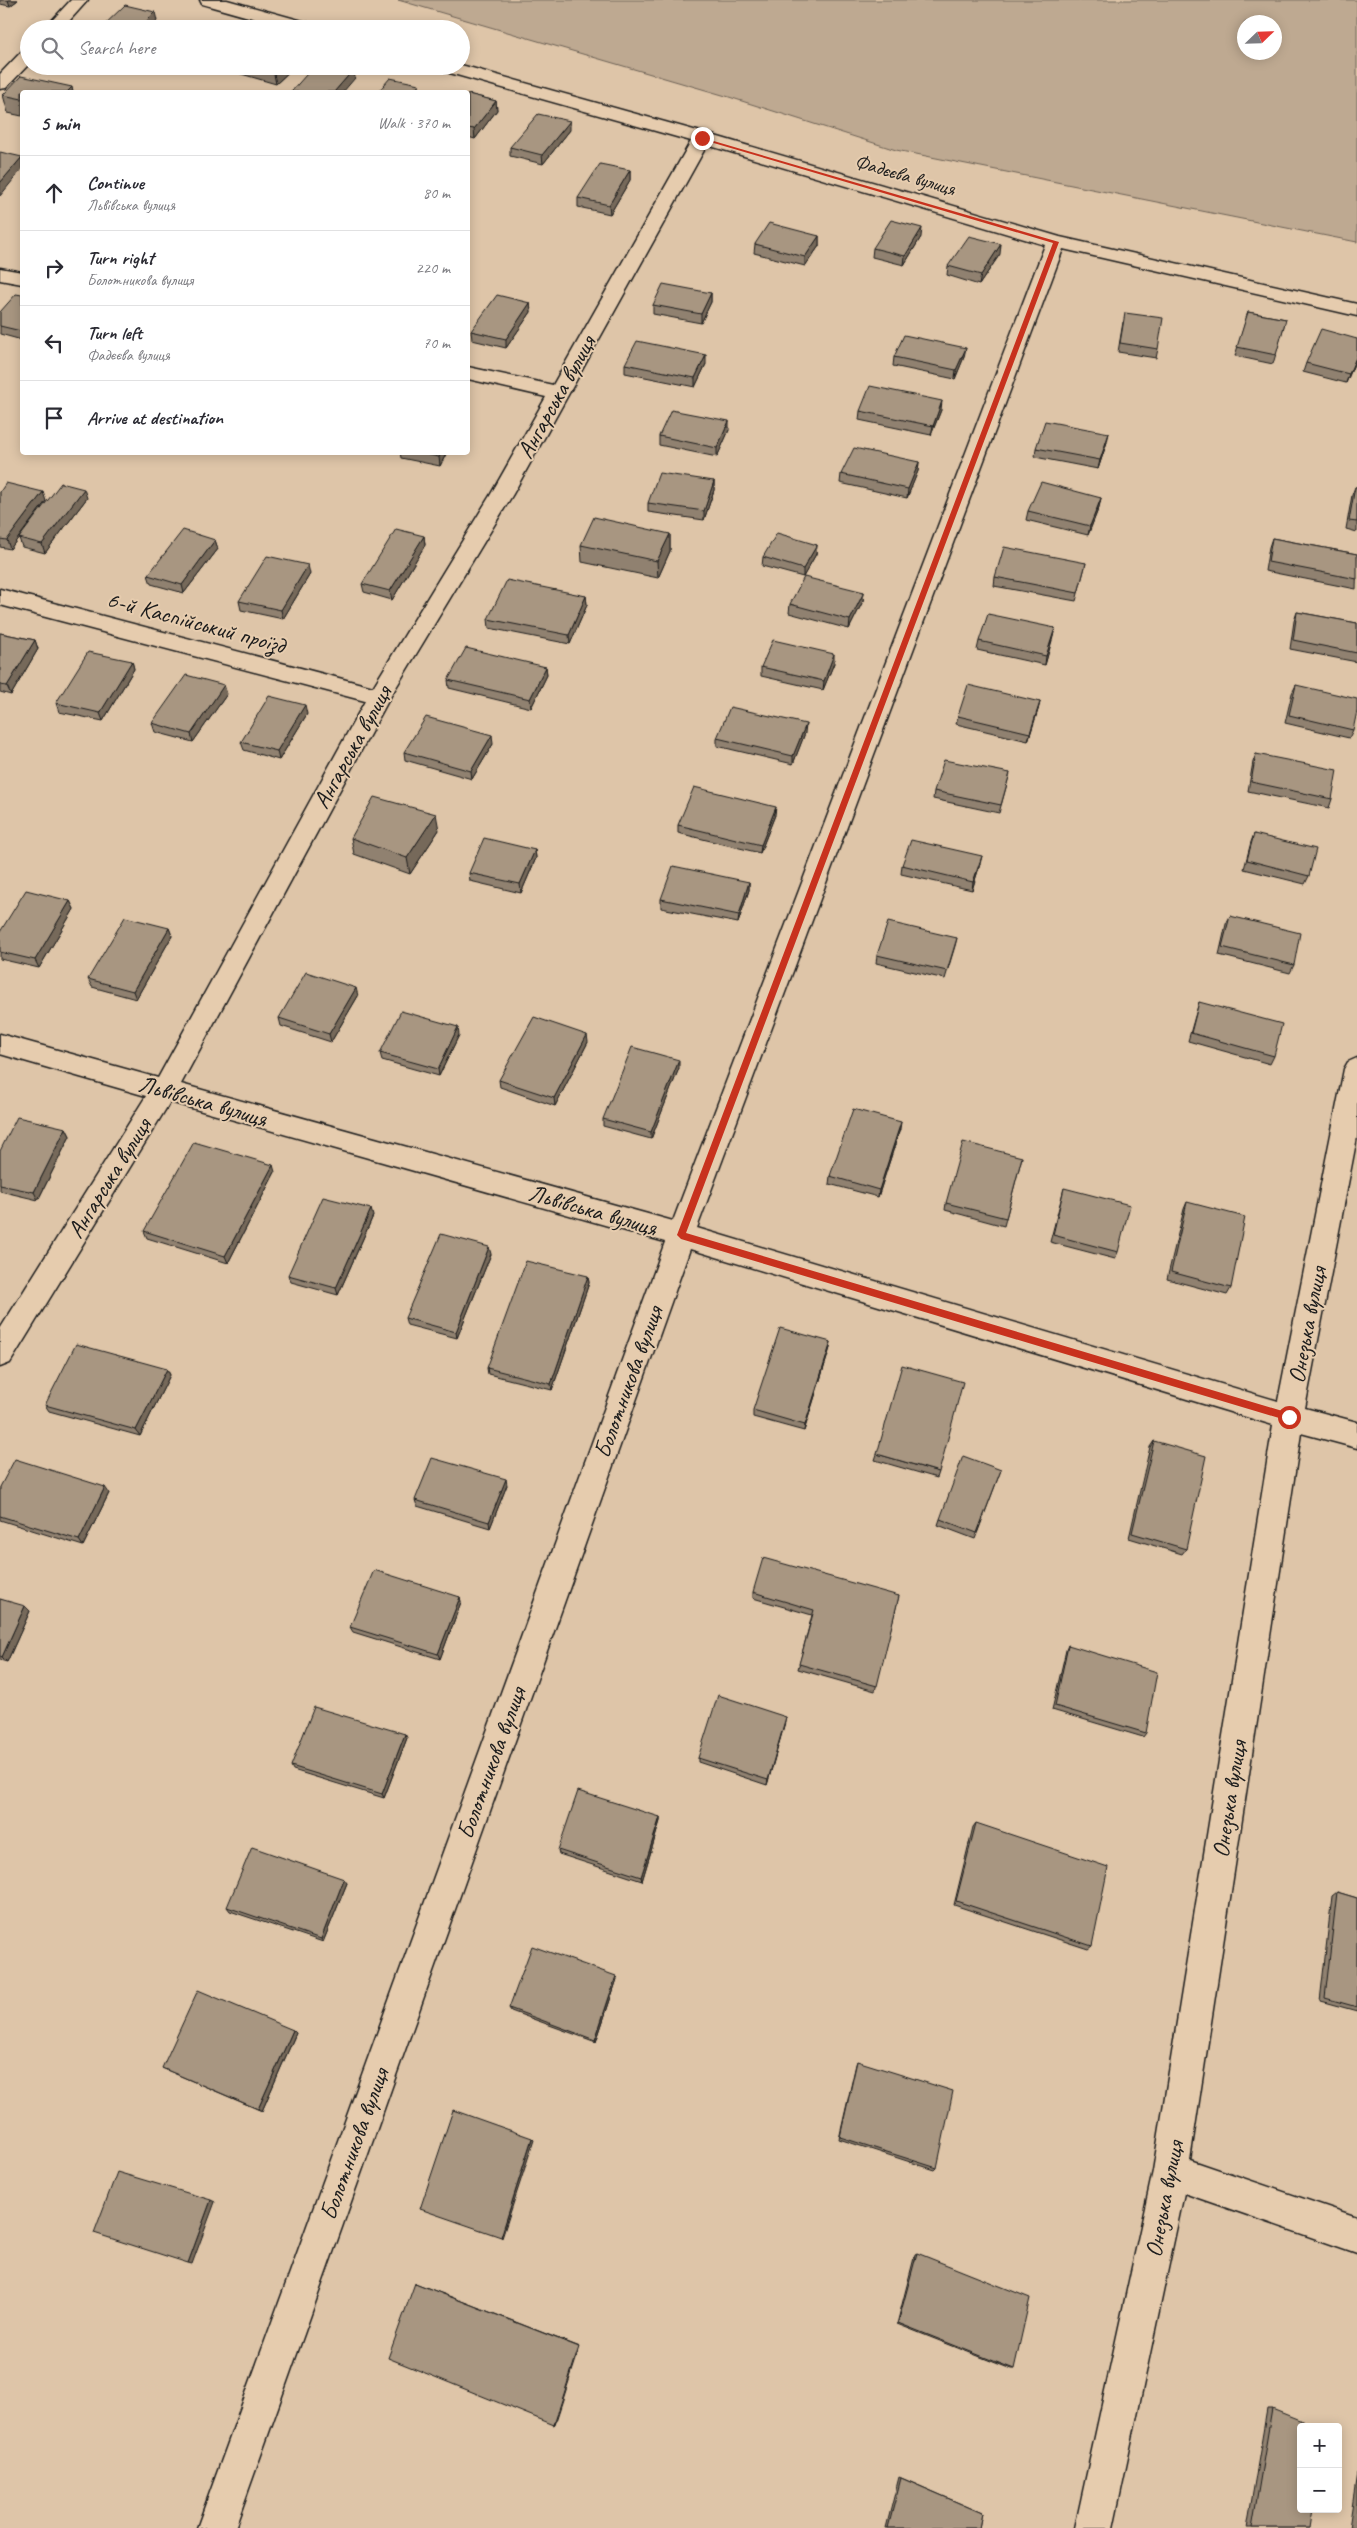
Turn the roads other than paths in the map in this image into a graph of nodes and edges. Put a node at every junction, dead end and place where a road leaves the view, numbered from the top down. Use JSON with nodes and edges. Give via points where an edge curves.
{"nodes":[{"id":1,"x":80,"y":0,"type":"edge"},
{"id":2,"x":208,"y":0,"type":"edge"},
{"id":3,"x":61,"y":20,"type":"edge"},
{"id":4,"x":279,"y":20,"type":"edge"},
{"id":5,"x":20,"y":63,"type":"edge"},
{"id":6,"x":470,"y":73,"type":"edge"},
{"id":7,"x":0,"y":84,"type":"edge"},
{"id":8,"x":702,"y":138,"type":"junction"},
{"id":9,"x":1056,"y":242,"type":"junction"},
{"id":10,"x":0,"y":274,"type":"edge"},
{"id":11,"x":20,"y":278,"type":"edge"},
{"id":12,"x":1357,"y":310,"type":"edge"},
{"id":13,"x":470,"y":373,"type":"edge"},
{"id":14,"x":558,"y":393,"type":"junction"},
{"id":15,"x":0,"y":597,"type":"edge"},
{"id":16,"x":379,"y":697,"type":"junction"},
{"id":17,"x":0,"y":1044,"type":"edge"},
{"id":18,"x":1357,"y":1069,"type":"edge"},
{"id":19,"x":164,"y":1090,"type":"junction"},
{"id":20,"x":681,"y":1235,"type":"junction"},
{"id":21,"x":0,"y":1354,"type":"edge"},
{"id":22,"x":1289,"y":1417,"type":"junction"},
{"id":23,"x":1357,"y":1435,"type":"edge"},
{"id":24,"x":1171,"y":2171,"type":"junction"},
{"id":25,"x":1357,"y":2235,"type":"edge"},
{"id":26,"x":216,"y":2528,"type":"edge"},
{"id":27,"x":1094,"y":2528,"type":"edge"}],
"edges":[{"from":1,"to":3,"type":"street"},
{"from":2,"to":4,"type":"street"},
{"from":5,"to":7,"type":"street"},
{"from":6,"to":8,"type":"street","name":"Фадєєва вулиця"},
{"from":8,"to":9,"type":"street","name":"Фадєєва вулиця"},
{"from":8,"to":14,"type":"street","name":"Ангарська вулиця"},
{"from":9,"to":12,"type":"street","name":"Фадєєва вулиця"},
{"from":9,"to":20,"type":"street","name":"Болотникова вулиця"},
{"from":10,"to":11,"type":"street"},
{"from":13,"to":14,"type":"street"},
{"from":14,"to":16,"type":"street","name":"Ангарська вулиця","via":[[502,494]]},
{"from":15,"to":16,"type":"street","name":"6-й Каспійський проїзд"},
{"from":16,"to":19,"type":"street","name":"Ангарська вулиця"},
{"from":17,"to":19,"type":"street","name":"Львівська вулиця"},
{"from":18,"to":22,"type":"street","name":"Онезька вулиця"},
{"from":19,"to":20,"type":"street","name":"Львівська вулиця"},
{"from":19,"to":21,"type":"street","name":"Ангарська вулиця"},
{"from":20,"to":22,"type":"street","name":"Львівська вулиця"},
{"from":20,"to":26,"type":"street","name":"Болотникова вулиця"},
{"from":22,"to":23,"type":"street","name":"Львівська вулиця"},
{"from":22,"to":24,"type":"street","name":"Онезька вулиця"},
{"from":24,"to":25,"type":"street"},
{"from":24,"to":27,"type":"street","name":"Онезька вулиця"}]}
